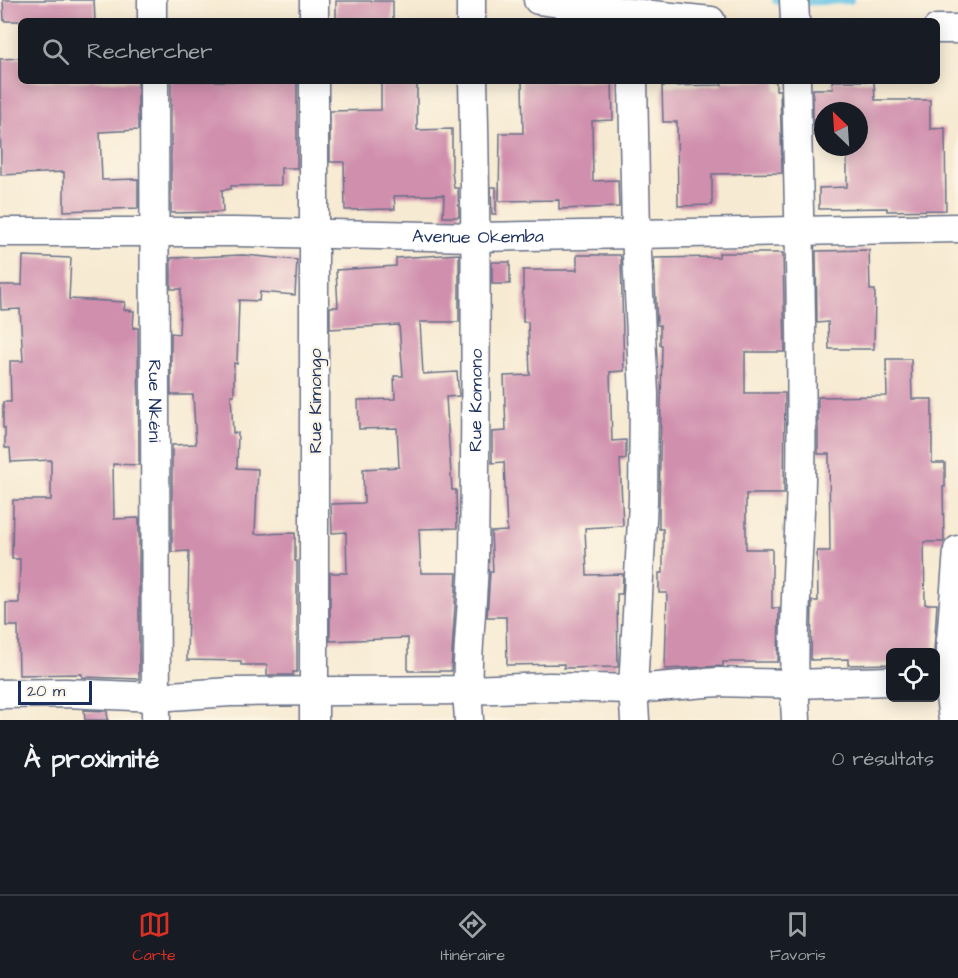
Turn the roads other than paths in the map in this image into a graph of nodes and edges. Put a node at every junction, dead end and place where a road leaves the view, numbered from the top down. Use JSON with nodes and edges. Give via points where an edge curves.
{"nodes":[{"id":1,"x":152,"y":0,"type":"edge"},
{"id":2,"x":314,"y":0,"type":"edge"},
{"id":3,"x":471,"y":0,"type":"edge"},
{"id":4,"x":538,"y":0,"type":"edge"},
{"id":5,"x":794,"y":0,"type":"edge"},
{"id":6,"x":632,"y":12,"type":"edge"},
{"id":7,"x":152,"y":18,"type":"edge"},
{"id":8,"x":314,"y":18,"type":"edge"},
{"id":9,"x":471,"y":18,"type":"edge"},
{"id":10,"x":685,"y":18,"type":"edge"},
{"id":11,"x":795,"y":18,"type":"edge"},
{"id":12,"x":940,"y":29,"type":"edge"},
{"id":13,"x":958,"y":29,"type":"edge"},
{"id":14,"x":154,"y":84,"type":"edge"},
{"id":15,"x":314,"y":84,"type":"edge"},
{"id":16,"x":473,"y":84,"type":"edge"},
{"id":17,"x":633,"y":84,"type":"edge"},
{"id":18,"x":796,"y":84,"type":"edge"},
{"id":19,"x":958,"y":228,"type":"edge"},
{"id":20,"x":0,"y":232,"type":"edge"},
{"id":21,"x":155,"y":232,"type":"junction"},
{"id":22,"x":799,"y":232,"type":"junction"},
{"id":23,"x":636,"y":234,"type":"junction"},
{"id":24,"x":315,"y":235,"type":"junction"},
{"id":25,"x":477,"y":237,"type":"junction"},
{"id":26,"x":958,"y":550,"type":"edge"},
{"id":27,"x":947,"y":680,"type":"edge"},
{"id":28,"x":886,"y":681,"type":"edge"},
{"id":29,"x":794,"y":684,"type":"junction"},
{"id":30,"x":633,"y":689,"type":"junction"},
{"id":31,"x":466,"y":690,"type":"junction"},
{"id":32,"x":313,"y":691,"type":"junction"},
{"id":33,"x":0,"y":694,"type":"edge"},
{"id":34,"x":155,"y":709,"type":"edge"},
{"id":35,"x":314,"y":720,"type":"edge"},
{"id":36,"x":469,"y":720,"type":"edge"},
{"id":37,"x":635,"y":720,"type":"edge"},
{"id":38,"x":796,"y":720,"type":"edge"},
{"id":39,"x":953,"y":720,"type":"edge"}],
"edges":[{"from":1,"to":7,"type":"street"},
{"from":2,"to":8,"type":"street"},
{"from":3,"to":9,"type":"street"},
{"from":4,"to":6,"type":"street"},
{"from":5,"to":11,"type":"street"},
{"from":6,"to":10,"type":"street"},
{"from":12,"to":13,"type":"street"},
{"from":14,"to":21,"type":"street","name":"Rue Nkéni"},
{"from":15,"to":24,"type":"street","name":"Rue Kimongo"},
{"from":16,"to":25,"type":"street","name":"Rue Komono"},
{"from":17,"to":23,"type":"street"},
{"from":18,"to":22,"type":"street"},
{"from":19,"to":22,"type":"street","name":"Avenue Okemba"},
{"from":20,"to":21,"type":"street","name":"Avenue Okemba"},
{"from":21,"to":24,"type":"street","name":"Avenue Okemba"},
{"from":21,"to":34,"type":"street","name":"Rue Nkéni"},
{"from":22,"to":23,"type":"street","name":"Avenue Okemba"},
{"from":22,"to":29,"type":"street","via":[[801,480]]},
{"from":23,"to":25,"type":"street","name":"Avenue Okemba"},
{"from":23,"to":30,"type":"street","via":[[644,394],[644,501]]},
{"from":24,"to":25,"type":"street","name":"Avenue Okemba"},
{"from":24,"to":32,"type":"street","name":"Rue Kimongo"},
{"from":25,"to":31,"type":"street","name":"Rue Komono","via":[[474,560]]},
{"from":26,"to":27,"type":"street"},
{"from":27,"to":39,"type":"street"},
{"from":28,"to":29,"type":"street"},
{"from":29,"to":30,"type":"street","via":[[718,682]]},
{"from":29,"to":38,"type":"street"},
{"from":30,"to":31,"type":"street"},
{"from":30,"to":37,"type":"street"},
{"from":31,"to":32,"type":"street"},
{"from":31,"to":36,"type":"street","name":"Rue Komono"},
{"from":32,"to":34,"type":"street","via":[[230,692]]},
{"from":32,"to":35,"type":"street","name":"Rue Kimongo"},
{"from":33,"to":34,"type":"street","via":[[66,693]]}]}
